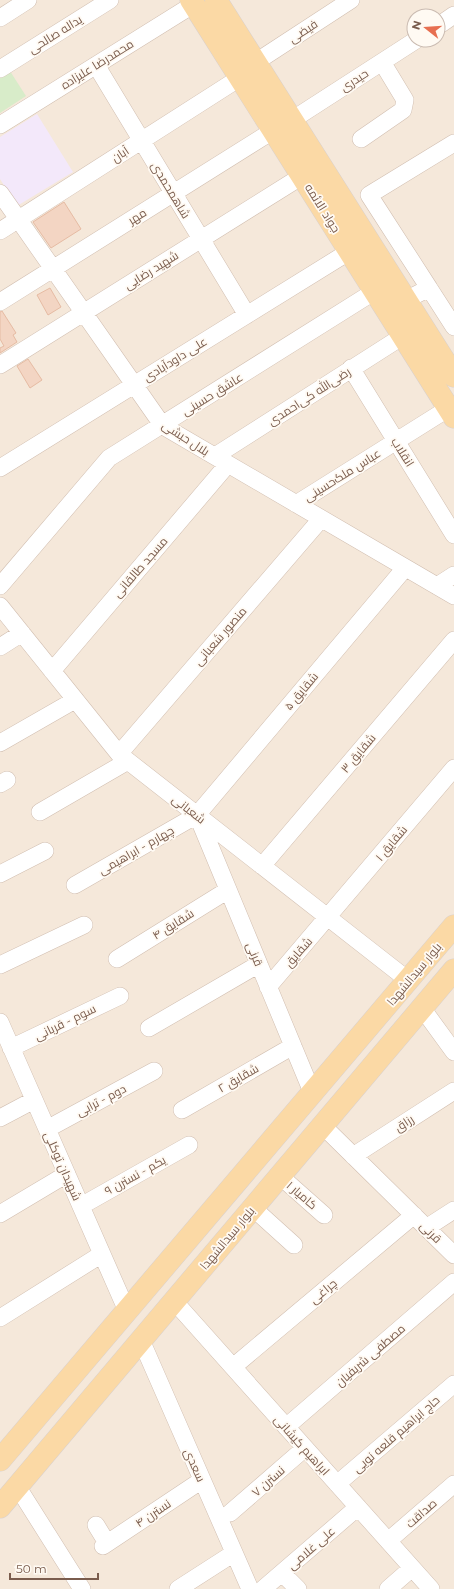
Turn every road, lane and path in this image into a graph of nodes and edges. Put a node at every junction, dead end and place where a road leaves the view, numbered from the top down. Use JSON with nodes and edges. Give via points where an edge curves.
{"nodes":[{"id":1,"x":28,"y":0,"type":"edge"},
{"id":2,"x":110,"y":0,"type":"edge"},
{"id":3,"x":216,"y":0,"type":"edge"},
{"id":4,"x":351,"y":0,"type":"edge"},
{"id":5,"x":193,"y":2,"type":"edge"},
{"id":6,"x":0,"y":18,"type":"edge"},
{"id":7,"x":406,"y":46,"type":"edge"},
{"id":8,"x":382,"y":62,"type":"junction"},
{"id":9,"x":96,"y":65,"type":"junction"},
{"id":10,"x":0,"y":69,"type":"edge"},
{"id":11,"x":248,"y":70,"type":"junction"},
{"id":12,"x":0,"y":125,"type":"edge"},
{"id":13,"x":283,"y":125,"type":"junction"},
{"id":14,"x":361,"y":139,"type":"dead end"},
{"id":15,"x":141,"y":140,"type":"junction"},
{"id":16,"x":454,"y":143,"type":"edge"},
{"id":17,"x":302,"y":176,"type":"junction"},
{"id":18,"x":0,"y":192,"type":"edge"},
{"id":19,"x":174,"y":193,"type":"junction"},
{"id":20,"x":18,"y":219,"type":"junction"},
{"id":21,"x":0,"y":231,"type":"edge"},
{"id":22,"x":201,"y":239,"type":"junction"},
{"id":23,"x":350,"y":251,"type":"junction"},
{"id":24,"x":54,"y":268,"type":"junction"},
{"id":25,"x":429,"y":288,"type":"junction"},
{"id":26,"x":375,"y":291,"type":"junction"},
{"id":27,"x":406,"y":300,"type":"junction"},
{"id":28,"x":0,"y":302,"type":"edge"},
{"id":29,"x":83,"y":313,"type":"junction"},
{"id":30,"x":247,"y":315,"type":"junction"},
{"id":31,"x":454,"y":328,"type":"edge"},
{"id":32,"x":403,"y":336,"type":"junction"},
{"id":33,"x":0,"y":365,"type":"edge"},
{"id":34,"x":351,"y":368,"type":"junction"},
{"id":35,"x":454,"y":376,"type":"edge"},
{"id":36,"x":134,"y":385,"type":"junction"},
{"id":37,"x":451,"y":412,"type":"edge"},
{"id":38,"x":163,"y":426,"type":"junction"},
{"id":39,"x":396,"y":441,"type":"junction"},
{"id":40,"x":221,"y":460,"type":"junction"},
{"id":41,"x":0,"y":468,"type":"edge"},
{"id":42,"x":296,"y":504,"type":"junction"},
{"id":43,"x":321,"y":519,"type":"junction"},
{"id":44,"x":454,"y":535,"type":"edge"},
{"id":45,"x":405,"y":568,"type":"junction"},
{"id":46,"x":454,"y":575,"type":"edge"},
{"id":47,"x":0,"y":586,"type":"edge"},
{"id":48,"x":437,"y":586,"type":"junction"},
{"id":49,"x":454,"y":596,"type":"edge"},
{"id":50,"x":0,"y":606,"type":"edge"},
{"id":51,"x":22,"y":633,"type":"junction"},
{"id":52,"x":454,"y":640,"type":"edge"},
{"id":53,"x":0,"y":647,"type":"edge"},
{"id":54,"x":52,"y":670,"type":"junction"},
{"id":55,"x":75,"y":700,"type":"junction"},
{"id":56,"x":0,"y":743,"type":"edge"},
{"id":57,"x":124,"y":758,"type":"junction"},
{"id":58,"x":454,"y":768,"type":"edge"},
{"id":59,"x":40,"y":812,"type":"dead end"},
{"id":60,"x":197,"y":815,"type":"junction"},
{"id":61,"x":45,"y":851,"type":"dead end"},
{"id":62,"x":262,"y":866,"type":"junction"},
{"id":63,"x":0,"y":874,"type":"edge"},
{"id":64,"x":75,"y":885,"type":"dead end"},
{"id":65,"x":228,"y":890,"type":"junction"},
{"id":66,"x":328,"y":918,"type":"junction"},
{"id":67,"x":84,"y":925,"type":"dead end"},
{"id":68,"x":454,"y":926,"type":"edge"},
{"id":69,"x":117,"y":959,"type":"dead end"},
{"id":70,"x":259,"y":964,"type":"junction"},
{"id":71,"x":0,"y":965,"type":"edge"},
{"id":72,"x":454,"y":970,"type":"edge"},
{"id":73,"x":408,"y":980,"type":"junction"},
{"id":74,"x":268,"y":987,"type":"junction"},
{"id":75,"x":120,"y":996,"type":"dead end"},
{"id":76,"x":422,"y":1008,"type":"junction"},
{"id":77,"x":0,"y":1022,"type":"edge"},
{"id":78,"x":149,"y":1028,"type":"dead end"},
{"id":79,"x":293,"y":1046,"type":"junction"},
{"id":80,"x":11,"y":1048,"type":"junction"},
{"id":81,"x":454,"y":1052,"type":"edge"},
{"id":82,"x":154,"y":1071,"type":"dead end"},
{"id":83,"x":454,"y":1091,"type":"edge"},
{"id":84,"x":312,"y":1092,"type":"junction"},
{"id":85,"x":34,"y":1100,"type":"junction"},
{"id":86,"x":182,"y":1110,"type":"dead end"},
{"id":87,"x":0,"y":1118,"type":"edge"},
{"id":88,"x":322,"y":1125,"type":"junction"},
{"id":89,"x":47,"y":1128,"type":"junction"},
{"id":90,"x":189,"y":1145,"type":"dead end"},
{"id":91,"x":353,"y":1156,"type":"junction"},
{"id":92,"x":67,"y":1174,"type":"junction"},
{"id":93,"x":280,"y":1176,"type":"junction"},
{"id":94,"x":81,"y":1206,"type":"junction"},
{"id":95,"x":253,"y":1208,"type":"junction"},
{"id":96,"x":454,"y":1210,"type":"edge"},
{"id":97,"x":0,"y":1214,"type":"edge"},
{"id":98,"x":324,"y":1215,"type":"dead end"},
{"id":99,"x":414,"y":1215,"type":"junction"},
{"id":100,"x":426,"y":1228,"type":"junction"},
{"id":101,"x":294,"y":1245,"type":"dead end"},
{"id":102,"x":102,"y":1254,"type":"junction"},
{"id":103,"x":454,"y":1255,"type":"edge"},
{"id":104,"x":454,"y":1282,"type":"edge"},
{"id":105,"x":174,"y":1301,"type":"junction"},
{"id":106,"x":127,"y":1311,"type":"junction"},
{"id":107,"x":0,"y":1318,"type":"edge"},
{"id":108,"x":141,"y":1340,"type":"junction"},
{"id":109,"x":233,"y":1368,"type":"junction"},
{"id":110,"x":454,"y":1384,"type":"edge"},
{"id":111,"x":286,"y":1427,"type":"junction"},
{"id":112,"x":305,"y":1448,"type":"junction"},
{"id":113,"x":0,"y":1460,"type":"edge"},
{"id":114,"x":202,"y":1480,"type":"junction"},
{"id":115,"x":337,"y":1484,"type":"junction"},
{"id":116,"x":454,"y":1484,"type":"edge"},
{"id":117,"x":17,"y":1486,"type":"junction"},
{"id":118,"x":0,"y":1507,"type":"edge"},
{"id":119,"x":358,"y":1508,"type":"junction"},
{"id":120,"x":230,"y":1513,"type":"dead end"},
{"id":121,"x":96,"y":1525,"type":"dead end"},
{"id":122,"x":388,"y":1541,"type":"junction"},
{"id":123,"x":234,"y":1552,"type":"junction"},
{"id":124,"x":412,"y":1568,"type":"junction"},
{"id":125,"x":282,"y":1573,"type":"junction"},
{"id":126,"x":82,"y":1589,"type":"edge"},
{"id":127,"x":178,"y":1589,"type":"edge"},
{"id":128,"x":250,"y":1589,"type":"edge"},
{"id":129,"x":263,"y":1589,"type":"edge"},
{"id":130,"x":298,"y":1589,"type":"edge"},
{"id":131,"x":388,"y":1589,"type":"edge"},
{"id":132,"x":431,"y":1589,"type":"edge"}],
"edges":[{"from":1,"to":6,"type":"street"},
{"from":2,"to":10,"type":"street","name":"یداله صالحی"},
{"from":3,"to":11,"type":"main road","name":"جواد الائمه"},
{"from":4,"to":11,"type":"street","name":"فیضی"},
{"from":5,"to":9,"type":"street","name":"محمدرضا علیزاده"},
{"from":5,"to":11,"type":"main road","name":"جواد الائمه"},
{"from":7,"to":8,"type":"street","name":"حیدری"},
{"from":8,"to":13,"type":"street","name":"حیدری"},
{"from":8,"to":14,"type":"street","via":[[405,100],[405,106]]},
{"from":9,"to":12,"type":"street","name":"محمدرضا علیزاده"},
{"from":9,"to":15,"type":"street","name":"شاهمحمدی"},
{"from":11,"to":13,"type":"main road","name":"جواد الائمه"},
{"from":11,"to":15,"type":"street","name":"آبان"},
{"from":13,"to":17,"type":"main road","name":"جواد الائمه"},
{"from":13,"to":19,"type":"street","name":"مهر"},
{"from":13,"to":27,"type":"main road","name":"جواد الائمه"},
{"from":15,"to":19,"type":"street","name":"شاهمحمدی"},
{"from":15,"to":20,"type":"street","name":"آبان"},
{"from":16,"to":25,"type":"street","via":[[369,195]]},
{"from":17,"to":22,"type":"street","name":"شهید رضایی"},
{"from":17,"to":23,"type":"main road","name":"جواد الائمه"},
{"from":18,"to":20,"type":"street","name":"بلال حبشی"},
{"from":19,"to":22,"type":"street","name":"شاهمحمدی"},
{"from":19,"to":24,"type":"street","name":"مهر"},
{"from":20,"to":21,"type":"street","name":"آبان"},
{"from":20,"to":24,"type":"street","name":"بلال حبشی"},
{"from":22,"to":29,"type":"street","name":"شهید رضایی"},
{"from":22,"to":30,"type":"street","name":"شاهمحمدی"},
{"from":23,"to":26,"type":"main road","name":"جواد الائمه"},
{"from":23,"to":30,"type":"street","name":"علی داودآبادی"},
{"from":24,"to":28,"type":"street","name":"مهر"},
{"from":24,"to":29,"type":"street","name":"بلال حبشی"},
{"from":25,"to":27,"type":"street"},
{"from":25,"to":31,"type":"street"},
{"from":26,"to":32,"type":"main road","name":"جواد الائمه"},
{"from":26,"to":38,"type":"street","name":"عاشق حسینی"},
{"from":27,"to":35,"type":"main road","name":"جواد الائمه"},
{"from":29,"to":33,"type":"street","name":"شهید رضایی"},
{"from":29,"to":36,"type":"street","name":"بلال حبشی"},
{"from":30,"to":36,"type":"street","name":"علی داودآبادی"},
{"from":32,"to":34,"type":"street","name":"رضی‌الله کی‌احمدی"},
{"from":32,"to":37,"type":"main road","name":"جواد الائمه"},
{"from":34,"to":39,"type":"street","name":"انقلاب"},
{"from":34,"to":40,"type":"street","name":"رضی‌الله کی‌احمدی"},
{"from":36,"to":38,"type":"street","name":"بلال حبشی"},
{"from":36,"to":41,"type":"street","name":"علی داودآبادی"},
{"from":37,"to":39,"type":"street","name":"عباس ملک‌حسینی"},
{"from":38,"to":40,"type":"street","name":"بلال حبشی"},
{"from":38,"to":47,"type":"street","name":"عاشق حسینی","via":[[109,458]]},
{"from":39,"to":42,"type":"street","name":"عباس ملک‌حسینی"},
{"from":39,"to":44,"type":"street","name":"انقلاب"},
{"from":40,"to":42,"type":"street","name":"بلال حبشی"},
{"from":40,"to":54,"type":"street","name":"مسجد طالقانی"},
{"from":42,"to":43,"type":"street","name":"بلال حبشی"},
{"from":43,"to":45,"type":"street","name":"بلال حبشی"},
{"from":43,"to":57,"type":"street","name":"منصور شعبانی"},
{"from":45,"to":48,"type":"street","name":"بلال حبشی"},
{"from":45,"to":60,"type":"street","name":"شقایق ۵"},
{"from":46,"to":48,"type":"street"},
{"from":48,"to":49,"type":"street","name":"بلال حبشی"},
{"from":50,"to":51,"type":"street","name":"شعبانی"},
{"from":51,"to":53,"type":"street"},
{"from":51,"to":54,"type":"street","name":"شعبانی"},
{"from":52,"to":62,"type":"street","name":"شقایق ۳"},
{"from":54,"to":55,"type":"street","name":"شعبانی"},
{"from":55,"to":56,"type":"street"},
{"from":55,"to":57,"type":"street","name":"شعبانی"},
{"from":57,"to":59,"type":"street","name":"منصور شعبانی"},
{"from":57,"to":60,"type":"street","name":"شعبانی"},
{"from":58,"to":66,"type":"street","name":"شقایق ۱"},
{"from":60,"to":62,"type":"street","name":"شعبانی"},
{"from":60,"to":64,"type":"street","name":"چهارم - ابراهیمی"},
{"from":60,"to":65,"type":"street","name":"قرنی"},
{"from":61,"to":63,"type":"street"},
{"from":62,"to":66,"type":"street","name":"شعبانی"},
{"from":65,"to":69,"type":"street","name":"شقایق ۴"},
{"from":65,"to":70,"type":"street","name":"قرنی"},
{"from":66,"to":73,"type":"street","name":"شعبانی"},
{"from":66,"to":74,"type":"street","name":"شقایق"},
{"from":67,"to":71,"type":"street"},
{"from":68,"to":73,"type":"main road","name":"بلوار سیدالشهدا"},
{"from":70,"to":74,"type":"street","name":"قرنی"},
{"from":70,"to":78,"type":"street"},
{"from":72,"to":76,"type":"main road","name":"بلوار سیدالشهدا"},
{"from":73,"to":76,"type":"main road"},
{"from":73,"to":84,"type":"main road","name":"بلوار سیدالشهدا"},
{"from":74,"to":79,"type":"street","name":"قرنی"},
{"from":75,"to":80,"type":"street","name":"سوم - قربانی"},
{"from":76,"to":81,"type":"street"},
{"from":76,"to":88,"type":"main road","name":"بلوار سیدالشهدا"},
{"from":77,"to":80,"type":"street","name":"شهیدان توکلی"},
{"from":79,"to":84,"type":"street","name":"قرنی"},
{"from":79,"to":86,"type":"street","name":"شقایق ۲"},
{"from":80,"to":85,"type":"street","name":"شهیدان توکلی"},
{"from":82,"to":89,"type":"street","name":"دوم - ترابی"},
{"from":83,"to":91,"type":"street","name":"رزاق"},
{"from":84,"to":88,"type":"main road"},
{"from":84,"to":106,"type":"main road","name":"بلوار سیدالشهدا"},
{"from":85,"to":87,"type":"street"},
{"from":85,"to":89,"type":"street","name":"شهیدان توکلی"},
{"from":88,"to":91,"type":"street","name":"قرنی"},
{"from":88,"to":93,"type":"main road","name":"بلوار سیدالشهدا"},
{"from":89,"to":92,"type":"street","name":"شهیدان توکلی"},
{"from":90,"to":94,"type":"street","name":"یکم - نسترن ۹"},
{"from":91,"to":99,"type":"street","name":"قرنی"},
{"from":92,"to":94,"type":"street","name":"شهیدان توکلی"},
{"from":92,"to":97,"type":"street"},
{"from":93,"to":95,"type":"main road","name":"بلوار سیدالشهدا"},
{"from":93,"to":98,"type":"street","name":"کامیار ۱"},
{"from":94,"to":102,"type":"street","name":"شهیدان توکلی"},
{"from":95,"to":101,"type":"street"},
{"from":95,"to":105,"type":"main road","name":"بلوار سیدالشهدا"},
{"from":96,"to":100,"type":"street"},
{"from":99,"to":100,"type":"street","name":"قرنی"},
{"from":99,"to":109,"type":"street","name":"چراغی"},
{"from":100,"to":103,"type":"street","name":"قرنی"},
{"from":102,"to":106,"type":"street","name":"شهیدان توکلی"},
{"from":102,"to":107,"type":"street"},
{"from":104,"to":111,"type":"street","name":"مصطفی شریفیان"},
{"from":105,"to":108,"type":"main road","name":"بلوار سیدالشهدا"},
{"from":105,"to":109,"type":"street","name":"ابراهیم کیشانی"},
{"from":106,"to":113,"type":"main road","name":"بلوار سیدالشهدا"},
{"from":108,"to":114,"type":"street","name":"سعدی"},
{"from":108,"to":117,"type":"main road","name":"بلوار سیدالشهدا"},
{"from":109,"to":111,"type":"street","name":"ابراهیم کیشانی"},
{"from":110,"to":115,"type":"street","name":"حاج ابراهیم قلعه نویی"},
{"from":111,"to":112,"type":"street","name":"ابراهیم کیشانی"},
{"from":112,"to":115,"type":"street","name":"ابراهیم کیشانی"},
{"from":112,"to":120,"type":"street","name":"نسترن ۷"},
{"from":114,"to":121,"type":"street","name":"نسترن ۴","via":[[105,1544]]},
{"from":114,"to":123,"type":"street","name":"سعدی"},
{"from":115,"to":119,"type":"street","name":"ابراهیم کیشانی"},
{"from":116,"to":122,"type":"street","name":"صداقت"},
{"from":117,"to":118,"type":"main road","name":"بلوار سیدالشهدا"},
{"from":117,"to":126,"type":"street"},
{"from":119,"to":122,"type":"street","name":"ابراهیم کیشانی"},
{"from":119,"to":125,"type":"street","name":"علی غلامی"},
{"from":122,"to":124,"type":"street","name":"ابراهیم کیشانی"},
{"from":123,"to":127,"type":"street"},
{"from":123,"to":128,"type":"street","name":"سعدی"},
{"from":124,"to":131,"type":"street"},
{"from":124,"to":132,"type":"street","name":"ابراهیم کیشانی"},
{"from":125,"to":129,"type":"street","name":"علی غلامی"},
{"from":125,"to":130,"type":"street"}]}
